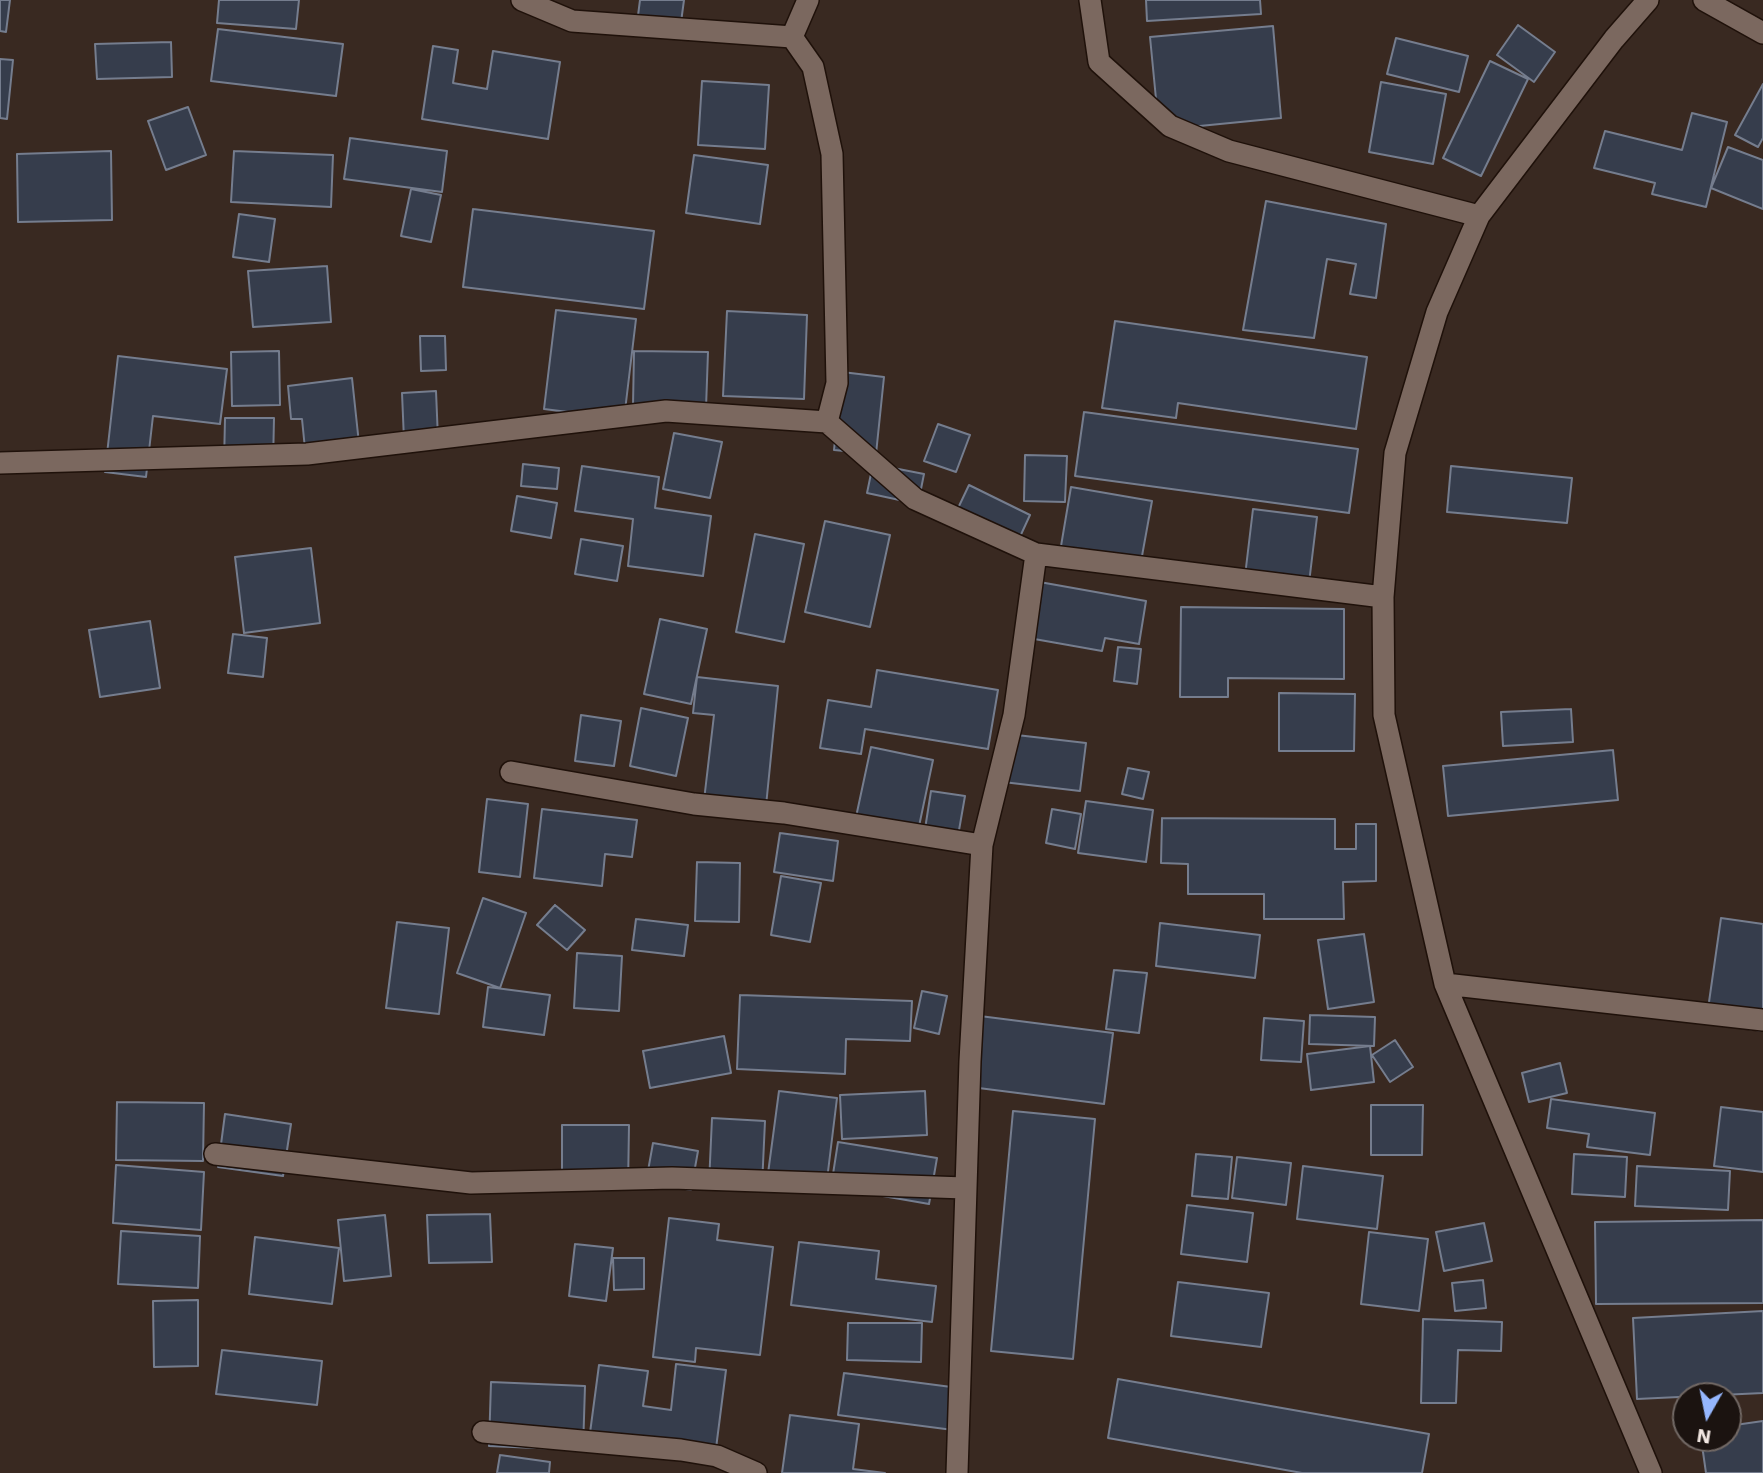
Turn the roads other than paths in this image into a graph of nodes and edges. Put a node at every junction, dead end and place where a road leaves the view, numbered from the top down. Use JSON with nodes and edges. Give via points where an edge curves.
{"nodes":[{"id":1,"x":522,"y":0,"type":"edge"},
{"id":2,"x":808,"y":0,"type":"edge"},
{"id":3,"x":1090,"y":0,"type":"edge"},
{"id":4,"x":1648,"y":0,"type":"edge"},
{"id":5,"x":1704,"y":0,"type":"edge"},
{"id":6,"x":1763,"y":33,"type":"edge"},
{"id":7,"x":792,"y":37,"type":"junction"},
{"id":8,"x":1479,"y":216,"type":"junction"},
{"id":9,"x":827,"y":422,"type":"junction"},
{"id":10,"x":0,"y":463,"type":"edge"},
{"id":11,"x":1036,"y":555,"type":"junction"},
{"id":12,"x":1383,"y":597,"type":"junction"},
{"id":13,"x":511,"y":772,"type":"dead end"},
{"id":14,"x":982,"y":845,"type":"junction"},
{"id":15,"x":1445,"y":984,"type":"junction"},
{"id":16,"x":1763,"y":1020,"type":"edge"},
{"id":17,"x":215,"y":1154,"type":"dead end"},
{"id":18,"x":965,"y":1188,"type":"junction"},
{"id":19,"x":484,"y":1432,"type":"dead end"},
{"id":20,"x":1644,"y":1471,"type":"edge"},
{"id":21,"x":756,"y":1473,"type":"edge"},
{"id":22,"x":957,"y":1473,"type":"edge"}],
"edges":[{"from":1,"to":7,"type":"street","via":[[572,21]]},
{"from":2,"to":7,"type":"street"},
{"from":3,"to":8,"type":"street","via":[[1099,62],[1170,126],[1229,151]]},
{"from":4,"to":8,"type":"street"},
{"from":5,"to":6,"type":"street"},
{"from":7,"to":9,"type":"street","via":[[813,67],[832,154],[837,383]]},
{"from":8,"to":12,"type":"street","via":[[1437,312],[1395,453]]},
{"from":9,"to":10,"type":"street","via":[[666,411],[307,454]]},
{"from":9,"to":11,"type":"street","via":[[915,499]]},
{"from":11,"to":12,"type":"street"},
{"from":11,"to":14,"type":"street","via":[[1014,715]]},
{"from":12,"to":15,"type":"street","via":[[1384,715]]},
{"from":13,"to":14,"type":"street","via":[[694,804],[784,813]]},
{"from":14,"to":18,"type":"street"},
{"from":15,"to":16,"type":"street"},
{"from":15,"to":20,"type":"street"},
{"from":17,"to":18,"type":"street","via":[[471,1183],[672,1178]]},
{"from":18,"to":22,"type":"street"},
{"from":19,"to":21,"type":"street","via":[[681,1450],[717,1456]]}]}
